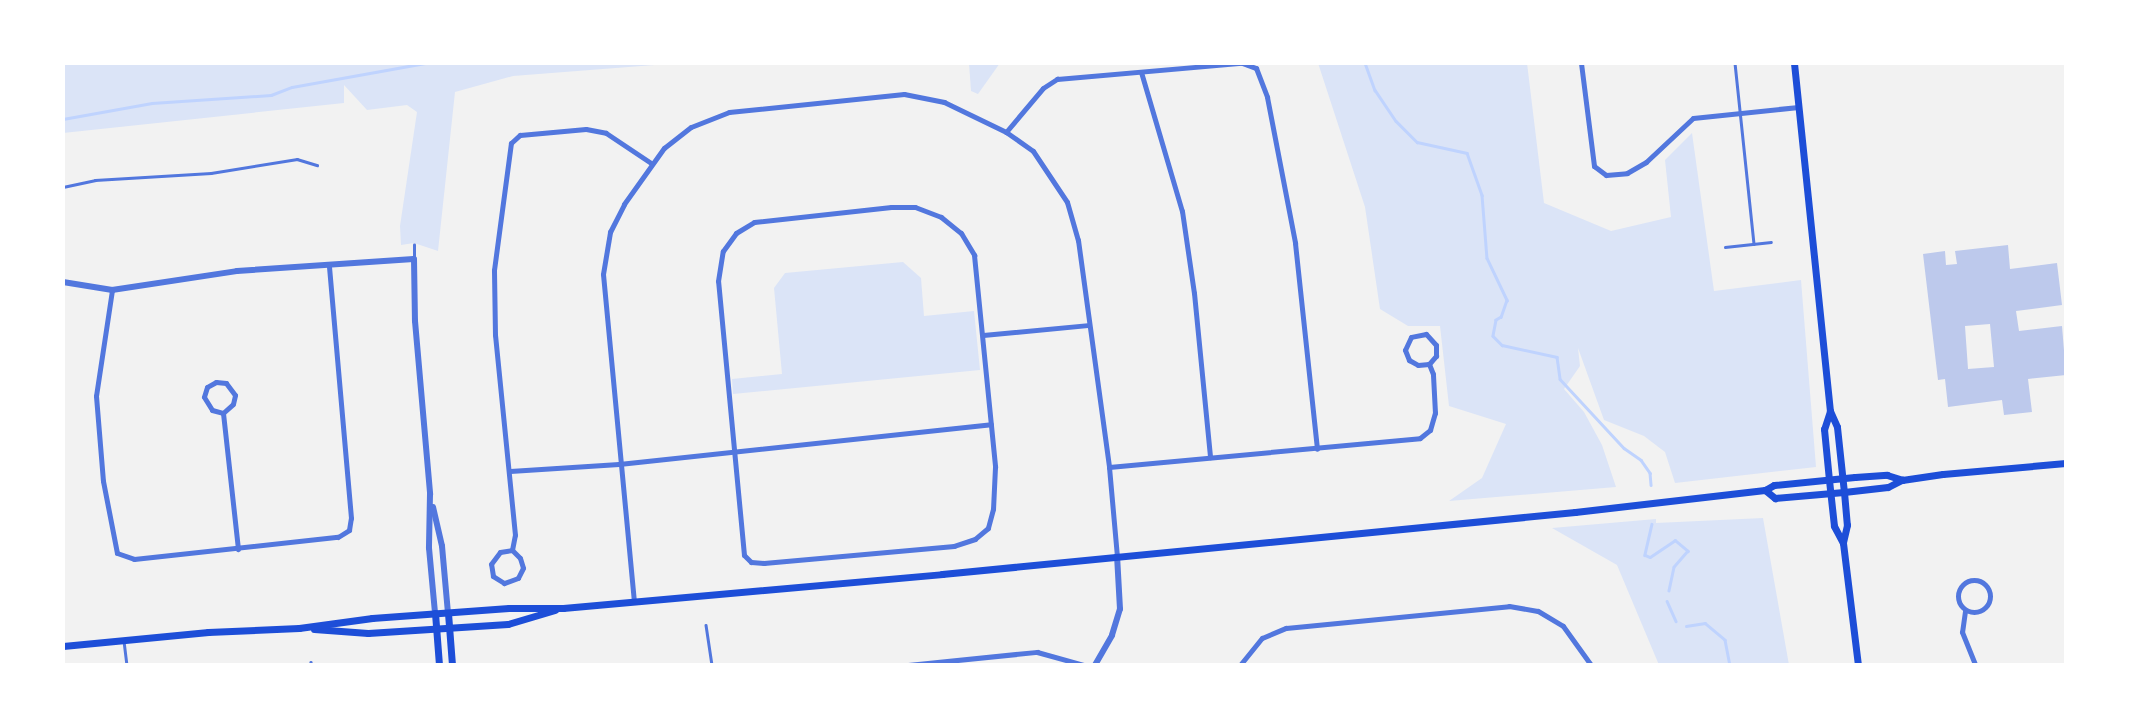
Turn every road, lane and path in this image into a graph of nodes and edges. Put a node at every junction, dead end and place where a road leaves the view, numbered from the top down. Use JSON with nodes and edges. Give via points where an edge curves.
{"nodes":[{"id":1,"x":1241,"y":63,"type":"edge"},
{"id":2,"x":1581,"y":63,"type":"edge"},
{"id":3,"x":1735,"y":63,"type":"edge"},
{"id":4,"x":1794,"y":63,"type":"edge"},
{"id":5,"x":1141,"y":72,"type":"junction"},
{"id":6,"x":1798,"y":107,"type":"junction"},
{"id":7,"x":1740,"y":112,"type":"junction"},
{"id":8,"x":1006,"y":132,"type":"junction"},
{"id":9,"x":651,"y":163,"type":"junction"},
{"id":10,"x":317,"y":166,"type":"dead end"},
{"id":11,"x":63,"y":187,"type":"edge"},
{"id":12,"x":1771,"y":242,"type":"dead end"},
{"id":13,"x":1754,"y":244,"type":"junction"},
{"id":14,"x":414,"y":245,"type":"dead end"},
{"id":15,"x":1724,"y":247,"type":"dead end"},
{"id":16,"x":414,"y":259,"type":"junction"},
{"id":17,"x":329,"y":264,"type":"junction"},
{"id":18,"x":63,"y":282,"type":"edge"},
{"id":19,"x":112,"y":290,"type":"junction"},
{"id":20,"x":1088,"y":325,"type":"junction"},
{"id":21,"x":983,"y":335,"type":"junction"},
{"id":22,"x":1429,"y":364,"type":"junction"},
{"id":23,"x":1830,"y":411,"type":"junction"},
{"id":24,"x":223,"y":412,"type":"junction"},
{"id":25,"x":990,"y":424,"type":"junction"},
{"id":26,"x":1317,"y":449,"type":"junction"},
{"id":27,"x":735,"y":450,"type":"junction"},
{"id":28,"x":1210,"y":457,"type":"junction"},
{"id":29,"x":2066,"y":463,"type":"edge"},
{"id":30,"x":619,"y":464,"type":"junction"},
{"id":31,"x":1109,"y":467,"type":"junction"},
{"id":32,"x":510,"y":471,"type":"junction"},
{"id":33,"x":1843,"y":478,"type":"junction"},
{"id":34,"x":1829,"y":480,"type":"junction"},
{"id":35,"x":1902,"y":480,"type":"junction"},
{"id":36,"x":1765,"y":491,"type":"junction"},
{"id":37,"x":1844,"y":492,"type":"junction"},
{"id":38,"x":430,"y":494,"type":"junction"},
{"id":39,"x":1831,"y":494,"type":"junction"},
{"id":40,"x":1843,"y":542,"type":"junction"},
{"id":41,"x":238,"y":549,"type":"junction"},
{"id":42,"x":512,"y":550,"type":"junction"},
{"id":43,"x":1117,"y":556,"type":"junction"},
{"id":44,"x":634,"y":601,"type":"junction"},
{"id":45,"x":562,"y":608,"type":"junction"},
{"id":46,"x":1965,"y":611,"type":"junction"},
{"id":47,"x":448,"y":612,"type":"junction"},
{"id":48,"x":435,"y":613,"type":"junction"},
{"id":49,"x":706,"y":625,"type":"dead end"},
{"id":50,"x":299,"y":628,"type":"junction"},
{"id":51,"x":449,"y":628,"type":"junction"},
{"id":52,"x":436,"y":629,"type":"junction"},
{"id":53,"x":124,"y":640,"type":"junction"},
{"id":54,"x":63,"y":646,"type":"edge"},
{"id":55,"x":992,"y":657,"type":"junction"},
{"id":56,"x":127,"y":665,"type":"edge"},
{"id":57,"x":209,"y":665,"type":"edge"},
{"id":58,"x":237,"y":665,"type":"edge"},
{"id":59,"x":439,"y":665,"type":"edge"},
{"id":60,"x":452,"y":665,"type":"edge"},
{"id":61,"x":712,"y":665,"type":"edge"},
{"id":62,"x":908,"y":665,"type":"edge"},
{"id":63,"x":993,"y":665,"type":"edge"},
{"id":64,"x":1084,"y":665,"type":"edge"},
{"id":65,"x":1095,"y":665,"type":"edge"},
{"id":66,"x":1240,"y":665,"type":"edge"},
{"id":67,"x":1591,"y":665,"type":"edge"},
{"id":68,"x":1858,"y":665,"type":"edge"},
{"id":69,"x":1975,"y":665,"type":"edge"}],
"edges":[{"from":1,"to":5,"type":"street"},
{"from":1,"to":26,"type":"street","via":[[1256,68],[1268,97],[1295,243]]},
{"from":2,"to":7,"type":"street","via":[[1594,166],[1606,175],[1627,173],[1646,162],[1693,118]]},
{"from":3,"to":7,"type":"lane"},
{"from":4,"to":6,"type":"main road"},
{"from":5,"to":8,"type":"street","via":[[1057,79]]},
{"from":5,"to":28,"type":"street","via":[[1182,211]]},
{"from":6,"to":7,"type":"street"},
{"from":6,"to":23,"type":"main road"},
{"from":7,"to":13,"type":"lane"},
{"from":8,"to":9,"type":"street","via":[[944,102],[904,94],[729,113],[691,127]]},
{"from":8,"to":20,"type":"street","via":[[1033,151],[1067,202],[1078,240]]},
{"from":9,"to":30,"type":"street","via":[[611,232],[603,274]]},
{"from":9,"to":32,"type":"street","via":[[606,133],[586,129],[520,135],[511,143],[494,270],[495,335]]},
{"from":10,"to":11,"type":"lane","via":[[297,159],[211,173],[95,180]]},
{"from":12,"to":13,"type":"lane"},
{"from":13,"to":15,"type":"lane"},
{"from":14,"to":16,"type":"lane"},
{"from":16,"to":17,"type":"street"},
{"from":16,"to":38,"type":"street"},
{"from":17,"to":19,"type":"street","via":[[237,271]]},
{"from":17,"to":41,"type":"street","via":[[349,530],[338,537]]},
{"from":18,"to":19,"type":"street"},
{"from":19,"to":41,"type":"street","via":[[96,396],[103,481],[117,554],[134,559]]},
{"from":20,"to":21,"type":"street"},
{"from":20,"to":31,"type":"street"},
{"from":21,"to":25,"type":"street"},
{"from":21,"to":27,"type":"street","via":[[974,255],[961,233],[941,216],[915,206],[891,206],[754,222],[736,233],[723,251],[718,281]]},
{"from":22,"to":22,"type":"street","via":[[1409,360],[1405,351],[1411,337],[1421,334],[1434,341],[1436,356]]},
{"from":22,"to":26,"type":"street","via":[[1435,413],[1430,430],[1420,438]]},
{"from":23,"to":33,"type":"main road","via":[[1837,427]]},
{"from":23,"to":34,"type":"main road","via":[[1824,429]]},
{"from":24,"to":24,"type":"street","via":[[212,410],[205,402],[205,392],[216,382],[230,386],[235,395],[233,404]]},
{"from":24,"to":41,"type":"street"},
{"from":25,"to":27,"type":"street"},
{"from":25,"to":27,"type":"street","via":[[995,467],[988,528],[975,539],[954,546],[751,562],[744,555]]},
{"from":26,"to":28,"type":"street"},
{"from":27,"to":30,"type":"street"},
{"from":28,"to":31,"type":"street"},
{"from":29,"to":35,"type":"main road"},
{"from":30,"to":32,"type":"street"},
{"from":30,"to":44,"type":"street"},
{"from":31,"to":43,"type":"street"},
{"from":32,"to":42,"type":"street"},
{"from":33,"to":34,"type":"main road"},
{"from":33,"to":35,"type":"main road","via":[[1887,475]]},
{"from":33,"to":37,"type":"main road"},
{"from":34,"to":36,"type":"main road","via":[[1774,485]]},
{"from":34,"to":39,"type":"main road"},
{"from":35,"to":37,"type":"main road","via":[[1888,487]]},
{"from":36,"to":39,"type":"main road","via":[[1775,498]]},
{"from":36,"to":43,"type":"main road"},
{"from":37,"to":39,"type":"main road"},
{"from":37,"to":40,"type":"main road","via":[[1847,525]]},
{"from":38,"to":47,"type":"street","via":[[442,546]]},
{"from":38,"to":48,"type":"street"},
{"from":39,"to":40,"type":"main road","via":[[1834,526]]},
{"from":40,"to":68,"type":"main road"},
{"from":42,"to":42,"type":"street","via":[[500,552],[491,564],[492,574],[503,583],[518,579],[523,568]]},
{"from":43,"to":44,"type":"main road"},
{"from":43,"to":65,"type":"street","via":[[1120,610]]},
{"from":44,"to":45,"type":"main road"},
{"from":45,"to":47,"type":"main road"},
{"from":45,"to":51,"type":"main road","via":[[508,624]]},
{"from":46,"to":46,"type":"street","via":[[1958,600],[1959,590],[1966,582],[1981,581],[1989,589],[1987,605],[1979,611]]},
{"from":46,"to":69,"type":"street","via":[[1962,632]]},
{"from":47,"to":48,"type":"main road"},
{"from":47,"to":51,"type":"main road"},
{"from":48,"to":50,"type":"main road"},
{"from":48,"to":52,"type":"main road"},
{"from":49,"to":61,"type":"lane"},
{"from":50,"to":52,"type":"main road","via":[[368,633]]},
{"from":50,"to":53,"type":"main road"},
{"from":51,"to":52,"type":"main road"},
{"from":51,"to":60,"type":"main road"},
{"from":52,"to":59,"type":"main road"},
{"from":53,"to":54,"type":"main road"},
{"from":53,"to":56,"type":"lane"},
{"from":55,"to":62,"type":"street"},
{"from":55,"to":63,"type":"street"},
{"from":55,"to":64,"type":"street","via":[[1037,652]]},
{"from":57,"to":58,"type":"lane"},
{"from":66,"to":67,"type":"street","via":[[1262,638],[1286,628],[1509,606],[1538,611],[1563,626]]}]}
